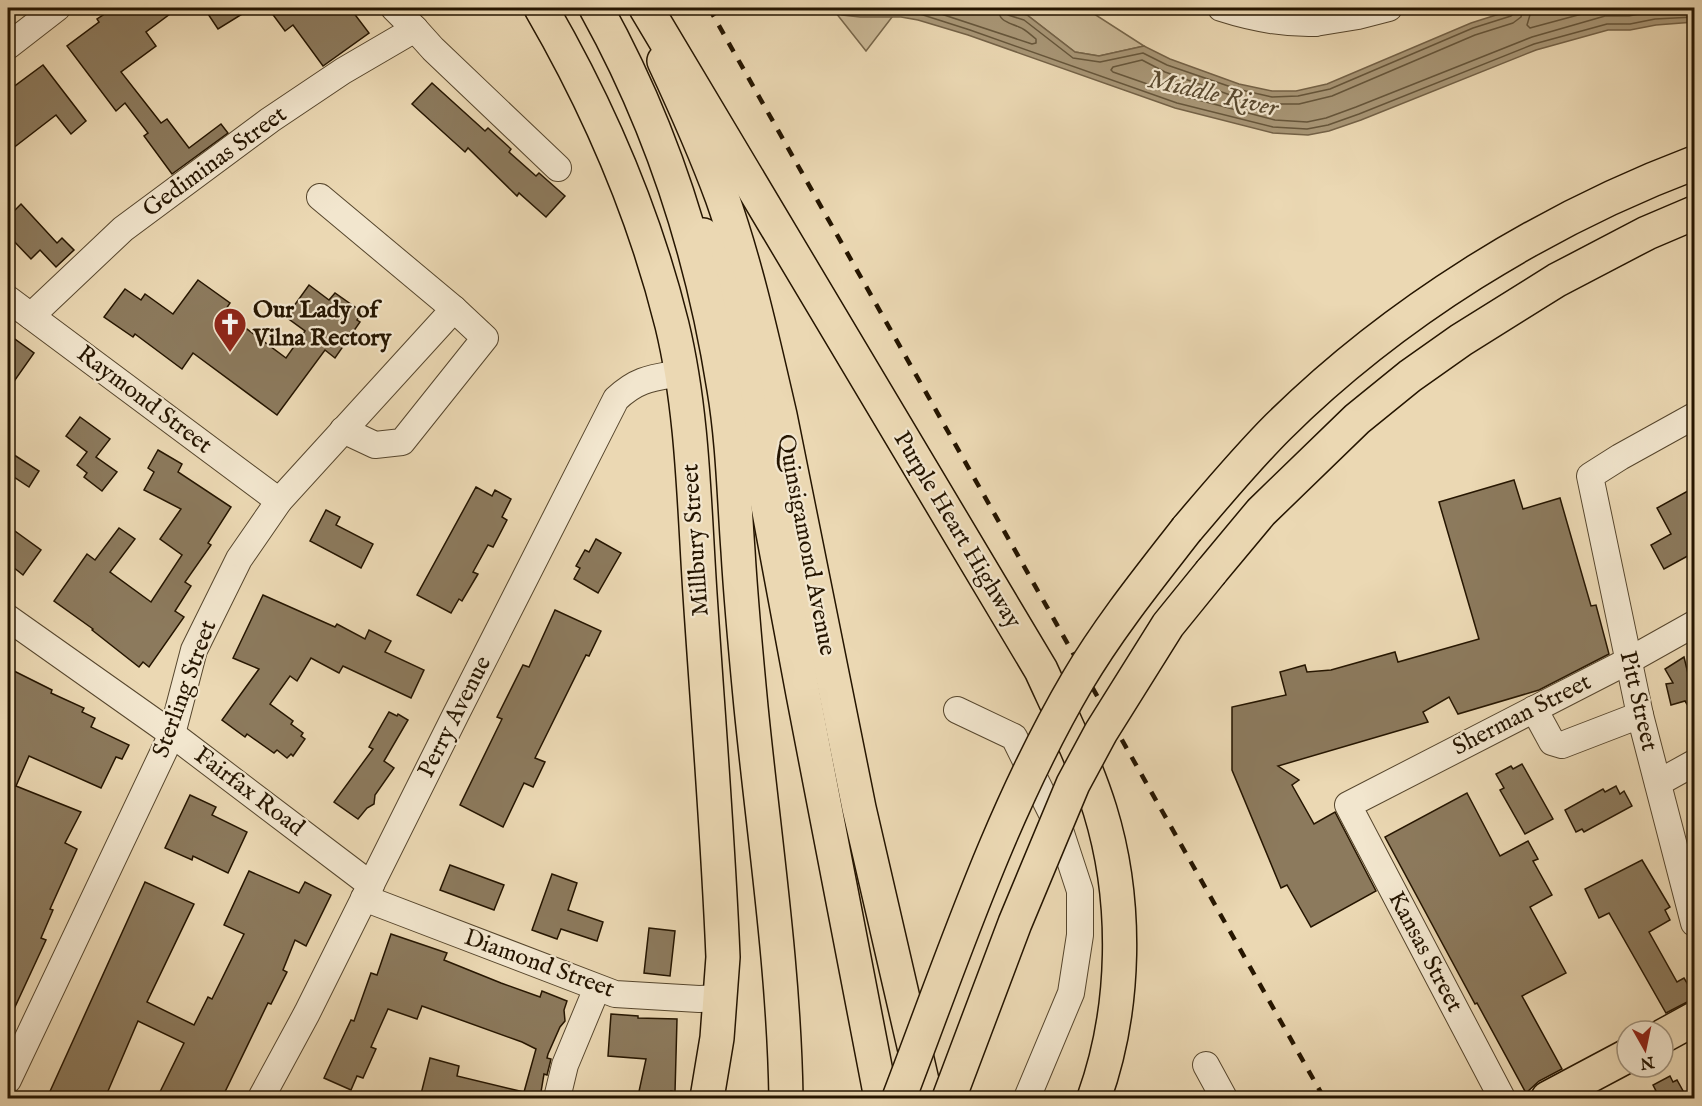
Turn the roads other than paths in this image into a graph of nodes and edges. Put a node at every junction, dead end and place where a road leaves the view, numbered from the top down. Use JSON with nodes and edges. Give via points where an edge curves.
{"nodes":[{"id":1,"x":57,"y":8,"type":"edge"},
{"id":2,"x":394,"y":8,"type":"edge"},
{"id":3,"x":541,"y":8,"type":"edge"},
{"id":4,"x":596,"y":8,"type":"edge"},
{"id":5,"x":639,"y":8,"type":"edge"},
{"id":6,"x":646,"y":8,"type":"edge"},
{"id":7,"x":1221,"y":8,"type":"edge"},
{"id":8,"x":1389,"y":8,"type":"edge"},
{"id":9,"x":1315,"y":15,"type":"edge"},
{"id":10,"x":415,"y":29,"type":"junction"},
{"id":11,"x":8,"y":46,"type":"edge"},
{"id":12,"x":1695,"y":164,"type":"edge"},
{"id":13,"x":558,"y":168,"type":"dead end"},
{"id":14,"x":676,"y":189,"type":"junction"},
{"id":15,"x":320,"y":197,"type":"dead end"},
{"id":16,"x":1695,"y":213,"type":"edge"},
{"id":17,"x":8,"y":299,"type":"edge"},
{"id":18,"x":454,"y":309,"type":"junction"},
{"id":19,"x":31,"y":316,"type":"junction"},
{"id":20,"x":681,"y":373,"type":"junction"},
{"id":21,"x":1695,"y":416,"type":"edge"},
{"id":22,"x":343,"y":430,"type":"junction"},
{"id":23,"x":279,"y":501,"type":"junction"},
{"id":24,"x":8,"y":618,"type":"edge"},
{"id":25,"x":1695,"y":624,"type":"edge"},
{"id":26,"x":1628,"y":661,"type":"junction"},
{"id":27,"x":1534,"y":709,"type":"junction"},
{"id":28,"x":957,"y":710,"type":"dead end"},
{"id":29,"x":1640,"y":715,"type":"junction"},
{"id":30,"x":172,"y":734,"type":"junction"},
{"id":31,"x":1695,"y":763,"type":"edge"},
{"id":32,"x":1658,"y":783,"type":"junction"},
{"id":33,"x":1348,"y":805,"type":"joint"},
{"id":34,"x":368,"y":891,"type":"junction"},
{"id":35,"x":1695,"y":923,"type":"edge"},
{"id":36,"x":597,"y":988,"type":"junction"},
{"id":37,"x":721,"y":998,"type":"junction"},
{"id":38,"x":1695,"y":1019,"type":"edge"},
{"id":39,"x":1675,"y":1030,"type":"edge"},
{"id":40,"x":1615,"y":1062,"type":"edge"},
{"id":41,"x":1206,"y":1065,"type":"dead end"},
{"id":42,"x":8,"y":1080,"type":"edge"},
{"id":43,"x":1216,"y":1095,"type":"edge"},
{"id":44,"x":261,"y":1098,"type":"edge"},
{"id":45,"x":557,"y":1098,"type":"edge"},
{"id":46,"x":707,"y":1098,"type":"edge"},
{"id":47,"x":786,"y":1098,"type":"edge"},
{"id":48,"x":881,"y":1098,"type":"edge"},
{"id":49,"x":899,"y":1098,"type":"edge"},
{"id":50,"x":926,"y":1098,"type":"edge"},
{"id":51,"x":949,"y":1098,"type":"edge"},
{"id":52,"x":1027,"y":1098,"type":"edge"},
{"id":53,"x":1094,"y":1098,"type":"edge"},
{"id":54,"x":1502,"y":1098,"type":"edge"},
{"id":55,"x":1548,"y":1098,"type":"edge"}],
"edges":[{"from":1,"to":11,"type":"street"},
{"from":2,"to":10,"type":"street"},
{"from":3,"to":20,"type":"main road","name":"Millbury Street","via":[[586,89],[624,172],[659,277]]},
{"from":4,"to":14,"type":"main road","via":[[646,109]]},
{"from":5,"to":50,"type":"main road","name":"Quinsigamond Avenue","via":[[718,188],[745,271],[780,415],[859,808]]},
{"from":6,"to":53,"type":"main road","name":"Purple Heart Highway","via":[[1041,670],[1073,738],[1100,810],[1117,884],[1120,925],[1118,991]]},
{"from":7,"to":9,"type":"street","via":[[1288,24]]},
{"from":8,"to":9,"type":"street","via":[[1358,16]]},
{"from":10,"to":13,"type":"street"},
{"from":10,"to":19,"type":"street","name":"Gediminas Street","via":[[343,70],[123,229]]},
{"from":12,"to":49,"type":"main road","bridge":true,"via":[[1568,220],[1510,251],[1407,319],[1320,388],[1279,427],[1187,529],[1111,628],[1032,768],[980,884]]},
{"from":14,"to":47,"type":"main road","via":[[699,270],[729,424],[745,640],[783,1011]]},
{"from":14,"to":48,"type":"main road","name":"Quinsigamond Avenue","via":[[704,237],[743,372]]},
{"from":15,"to":18,"type":"street"},
{"from":16,"to":51,"type":"main road","bridge":true,"via":[[1557,280],[1461,340],[1357,419],[1261,512],[1168,625],[1073,784]]},
{"from":17,"to":19,"type":"street","name":"Raymond Street"},
{"from":18,"to":22,"type":"street","name":"Sterling Street"},
{"from":18,"to":22,"type":"street","via":[[485,338],[402,442],[375,445]]},
{"from":19,"to":23,"type":"street","name":"Raymond Street"},
{"from":20,"to":34,"type":"street","name":"Perry Avenue","via":[[646,380],[629,387],[616,399]]},
{"from":20,"to":37,"type":"main road","name":"Millbury Street","via":[[691,464],[719,876]]},
{"from":21,"to":26,"type":"street","name":"Pitt Street","via":[[1590,476]]},
{"from":22,"to":23,"type":"street","name":"Sterling Street"},
{"from":23,"to":30,"type":"street","name":"Sterling Street","via":[[239,559],[194,650]]},
{"from":24,"to":30,"type":"street","name":"Fairfax Road"},
{"from":25,"to":26,"type":"street","name":"Sherman Street"},
{"from":26,"to":27,"type":"street","name":"Sherman Street"},
{"from":26,"to":29,"type":"street","name":"Pitt Street"},
{"from":27,"to":29,"type":"street","via":[[1552,742],[1562,745]]},
{"from":27,"to":33,"type":"street","name":"Sherman Street"},
{"from":28,"to":52,"type":"street","via":[[1014,737],[1060,830],[1080,891],[1080,935],[1071,993]]},
{"from":29,"to":32,"type":"street","name":"Pitt Street"},
{"from":30,"to":34,"type":"street","name":"Fairfax Road"},
{"from":30,"to":42,"type":"street","name":"Sterling Street"},
{"from":31,"to":32,"type":"street"},
{"from":32,"to":35,"type":"street","name":"Pitt Street"},
{"from":33,"to":54,"type":"street","name":"Kansas Street"},
{"from":34,"to":36,"type":"street","name":"Diamond Street"},
{"from":34,"to":44,"type":"street","name":"Perry Avenue"},
{"from":36,"to":37,"type":"street","name":"Diamond Street","via":[[615,994]]},
{"from":36,"to":45,"type":"street"},
{"from":37,"to":46,"type":"main road","name":"Millbury Street"},
{"from":38,"to":39,"type":"main road"},
{"from":40,"to":55,"type":"main road"},
{"from":41,"to":43,"type":"street"}]}
